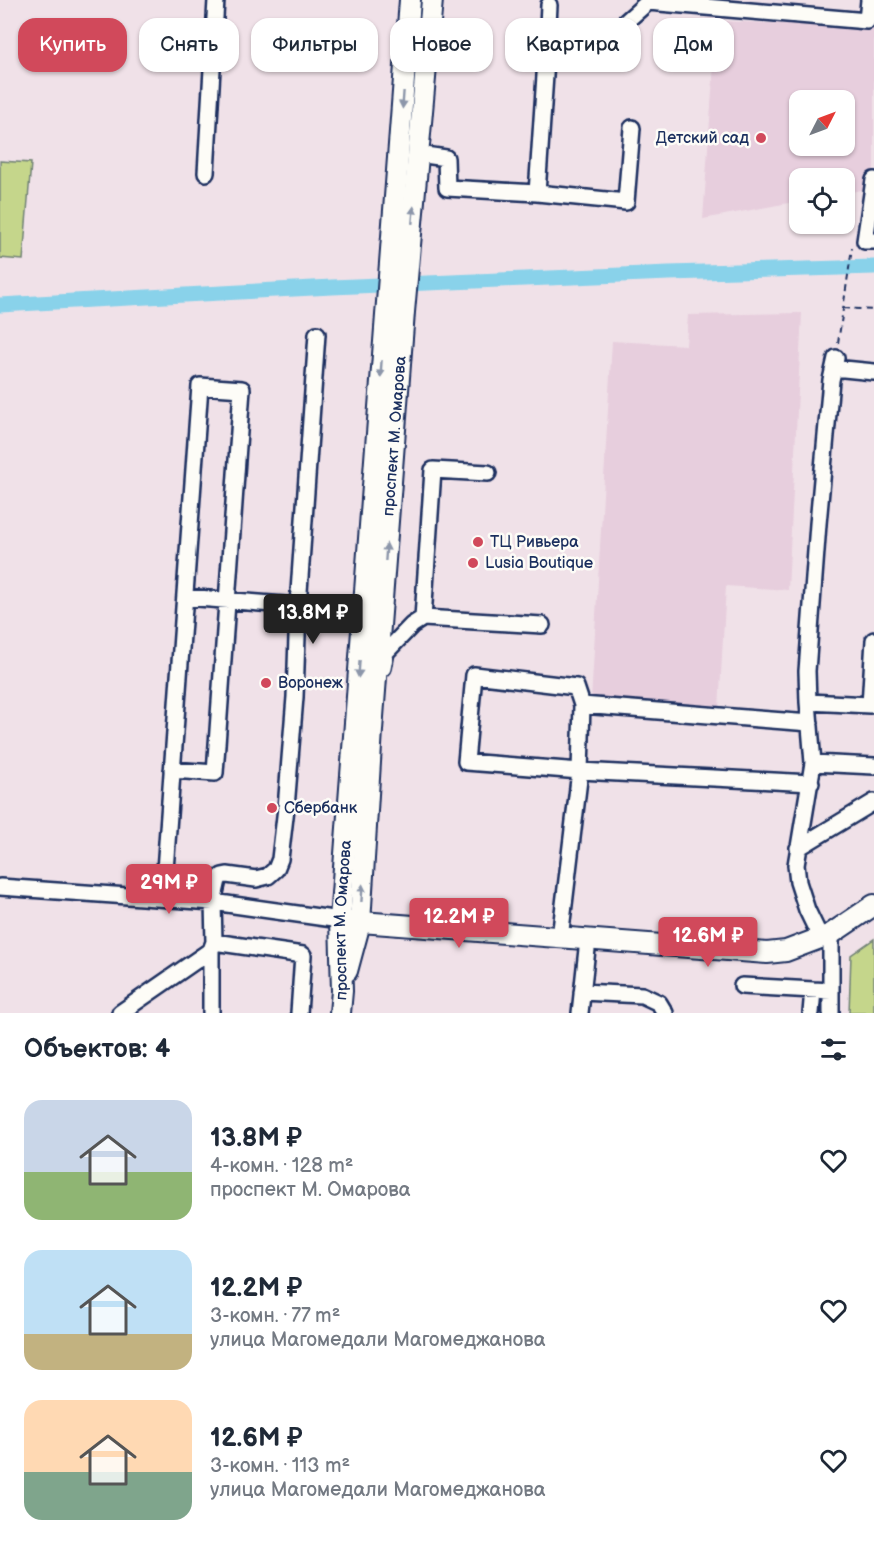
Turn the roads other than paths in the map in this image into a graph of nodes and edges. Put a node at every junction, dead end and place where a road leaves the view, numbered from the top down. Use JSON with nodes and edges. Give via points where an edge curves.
{"nodes":[{"id":1,"x":216,"y":0,"type":"edge"},
{"id":2,"x":410,"y":0,"type":"edge"},
{"id":3,"x":432,"y":0,"type":"edge"},
{"id":4,"x":869,"y":0,"type":"edge"},
{"id":5,"x":549,"y":5,"type":"dead end"},
{"id":6,"x":548,"y":18,"type":"edge"},
{"id":7,"x":630,"y":18,"type":"edge"},
{"id":8,"x":870,"y":21,"type":"edge"},
{"id":9,"x":545,"y":72,"type":"edge"},
{"id":10,"x":632,"y":128,"type":"dead end"},
{"id":11,"x":418,"y":154,"type":"junction"},
{"id":12,"x":206,"y":173,"type":"dead end"},
{"id":13,"x":874,"y":180,"type":"edge"},
{"id":14,"x":537,"y":193,"type":"junction"},
{"id":15,"x":874,"y":241,"type":"edge"},
{"id":16,"x":399,"y":273,"type":"junction"},
{"id":17,"x":395,"y":312,"type":"junction"},
{"id":18,"x":317,"y":334,"type":"dead end"},
{"id":19,"x":874,"y":372,"type":"edge"},
{"id":20,"x":488,"y":473,"type":"dead end"},
{"id":21,"x":185,"y":597,"type":"junction"},
{"id":22,"x":227,"y":601,"type":"junction"},
{"id":23,"x":297,"y":606,"type":"junction"},
{"id":24,"x":423,"y":618,"type":"junction"},
{"id":25,"x":542,"y":625,"type":"dead end"},
{"id":26,"x":874,"y":640,"type":"edge"},
{"id":27,"x":808,"y":702,"type":"junction"},
{"id":28,"x":582,"y":705,"type":"junction"},
{"id":29,"x":872,"y":705,"type":"edge"},
{"id":30,"x":810,"y":723,"type":"junction"},
{"id":31,"x":372,"y":730,"type":"junction"},
{"id":32,"x":813,"y":763,"type":"junction"},
{"id":33,"x":874,"y":766,"type":"edge"},
{"id":34,"x":172,"y":770,"type":"junction"},
{"id":35,"x":580,"y":771,"type":"junction"},
{"id":36,"x":811,"y":783,"type":"junction"},
{"id":37,"x":874,"y":802,"type":"edge"},
{"id":38,"x":798,"y":848,"type":"junction"},
{"id":39,"x":0,"y":887,"type":"edge"},
{"id":40,"x":163,"y":898,"type":"junction"},
{"id":41,"x":213,"y":902,"type":"junction"},
{"id":42,"x":874,"y":904,"type":"edge"},
{"id":43,"x":340,"y":920,"type":"junction"},
{"id":44,"x":360,"y":923,"type":"junction"},
{"id":45,"x":826,"y":937,"type":"junction"},
{"id":46,"x":560,"y":938,"type":"junction"},
{"id":47,"x":588,"y":940,"type":"junction"},
{"id":48,"x":213,"y":946,"type":"junction"},
{"id":49,"x":742,"y":986,"type":"dead end"},
{"id":50,"x":813,"y":990,"type":"junction"},
{"id":51,"x":342,"y":991,"type":"junction"},
{"id":52,"x":831,"y":991,"type":"junction"},
{"id":53,"x":582,"y":992,"type":"junction"},
{"id":54,"x":120,"y":1013,"type":"edge"},
{"id":55,"x":211,"y":1013,"type":"edge"},
{"id":56,"x":299,"y":1013,"type":"edge"},
{"id":57,"x":340,"y":1013,"type":"edge"},
{"id":58,"x":580,"y":1013,"type":"edge"},
{"id":59,"x":665,"y":1013,"type":"edge"},
{"id":60,"x":811,"y":1013,"type":"edge"},
{"id":61,"x":831,"y":1013,"type":"edge"}],
"edges":[{"from":1,"to":12,"type":"street"},
{"from":2,"to":16,"type":"main road","name":"проспект М. Омарова","one_way":true},
{"from":3,"to":11,"type":"main road","name":"проспект М. Омарова"},
{"from":4,"to":8,"type":"street"},
{"from":5,"to":6,"type":"street"},
{"from":7,"to":8,"type":"street","via":[[648,2]]},
{"from":9,"to":14,"type":"street"},
{"from":10,"to":14,"type":"street","via":[[626,202]]},
{"from":11,"to":14,"type":"street","via":[[446,158],[447,188]]},
{"from":16,"to":11,"type":"main road","name":"проспект М. Омарова","one_way":true},
{"from":13,"to":15,"type":"street","via":[[865,241]]},
{"from":16,"to":17,"type":"main road","name":"проспект М. Омарова"},
{"from":31,"to":17,"type":"main road","name":"проспект М. Омарова","one_way":true},
{"from":17,"to":43,"type":"main road","name":"проспект М. Омарова","one_way":true},
{"from":18,"to":23,"type":"street"},
{"from":19,"to":27,"type":"street","via":[[835,363],[831,380],[815,557]]},
{"from":20,"to":24,"type":"street","via":[[434,470]]},
{"from":21,"to":22,"type":"street"},
{"from":21,"to":22,"type":"street","via":[[200,386],[242,389]]},
{"from":21,"to":34,"type":"street"},
{"from":22,"to":23,"type":"street"},
{"from":22,"to":34,"type":"street","via":[[215,773]]},
{"from":23,"to":41,"type":"street","via":[[295,698],[280,860],[268,876],[222,876]]},
{"from":24,"to":25,"type":"street"},
{"from":24,"to":31,"type":"street","via":[[386,652]]},
{"from":26,"to":29,"type":"street"},
{"from":27,"to":29,"type":"street"},
{"from":27,"to":30,"type":"street"},
{"from":28,"to":30,"type":"street"},
{"from":28,"to":35,"type":"street"},
{"from":28,"to":35,"type":"street","via":[[576,687],[474,675],[466,762]]},
{"from":30,"to":32,"type":"street"},
{"from":44,"to":31,"type":"main road","name":"проспект М. Омарова","one_way":true},
{"from":32,"to":33,"type":"street"},
{"from":32,"to":36,"type":"street"},
{"from":34,"to":40,"type":"street"},
{"from":35,"to":36,"type":"street"},
{"from":35,"to":46,"type":"street"},
{"from":36,"to":38,"type":"street"},
{"from":37,"to":38,"type":"street"},
{"from":38,"to":45,"type":"street","via":[[798,882],[807,910]]},
{"from":39,"to":40,"type":"street"},
{"from":40,"to":41,"type":"street"},
{"from":41,"to":43,"type":"street"},
{"from":41,"to":48,"type":"street"},
{"from":42,"to":45,"type":"main road"},
{"from":43,"to":44,"type":"main road"},
{"from":43,"to":51,"type":"main road","name":"проспект М. Омарова"},
{"from":44,"to":46,"type":"main road"},
{"from":44,"to":51,"type":"main road","name":"проспект М. Омарова"},
{"from":45,"to":47,"type":"main road","via":[[786,951],[767,953]]},
{"from":45,"to":52,"type":"street"},
{"from":46,"to":47,"type":"main road"},
{"from":47,"to":53,"type":"street"},
{"from":48,"to":54,"type":"street"},
{"from":48,"to":55,"type":"street"},
{"from":48,"to":56,"type":"street","via":[[303,955]]},
{"from":49,"to":50,"type":"street"},
{"from":50,"to":52,"type":"street"},
{"from":50,"to":60,"type":"street"},
{"from":51,"to":57,"type":"main road"},
{"from":52,"to":61,"type":"street"},
{"from":53,"to":58,"type":"street"},
{"from":53,"to":59,"type":"street","via":[[642,995],[659,1003]]}]}
